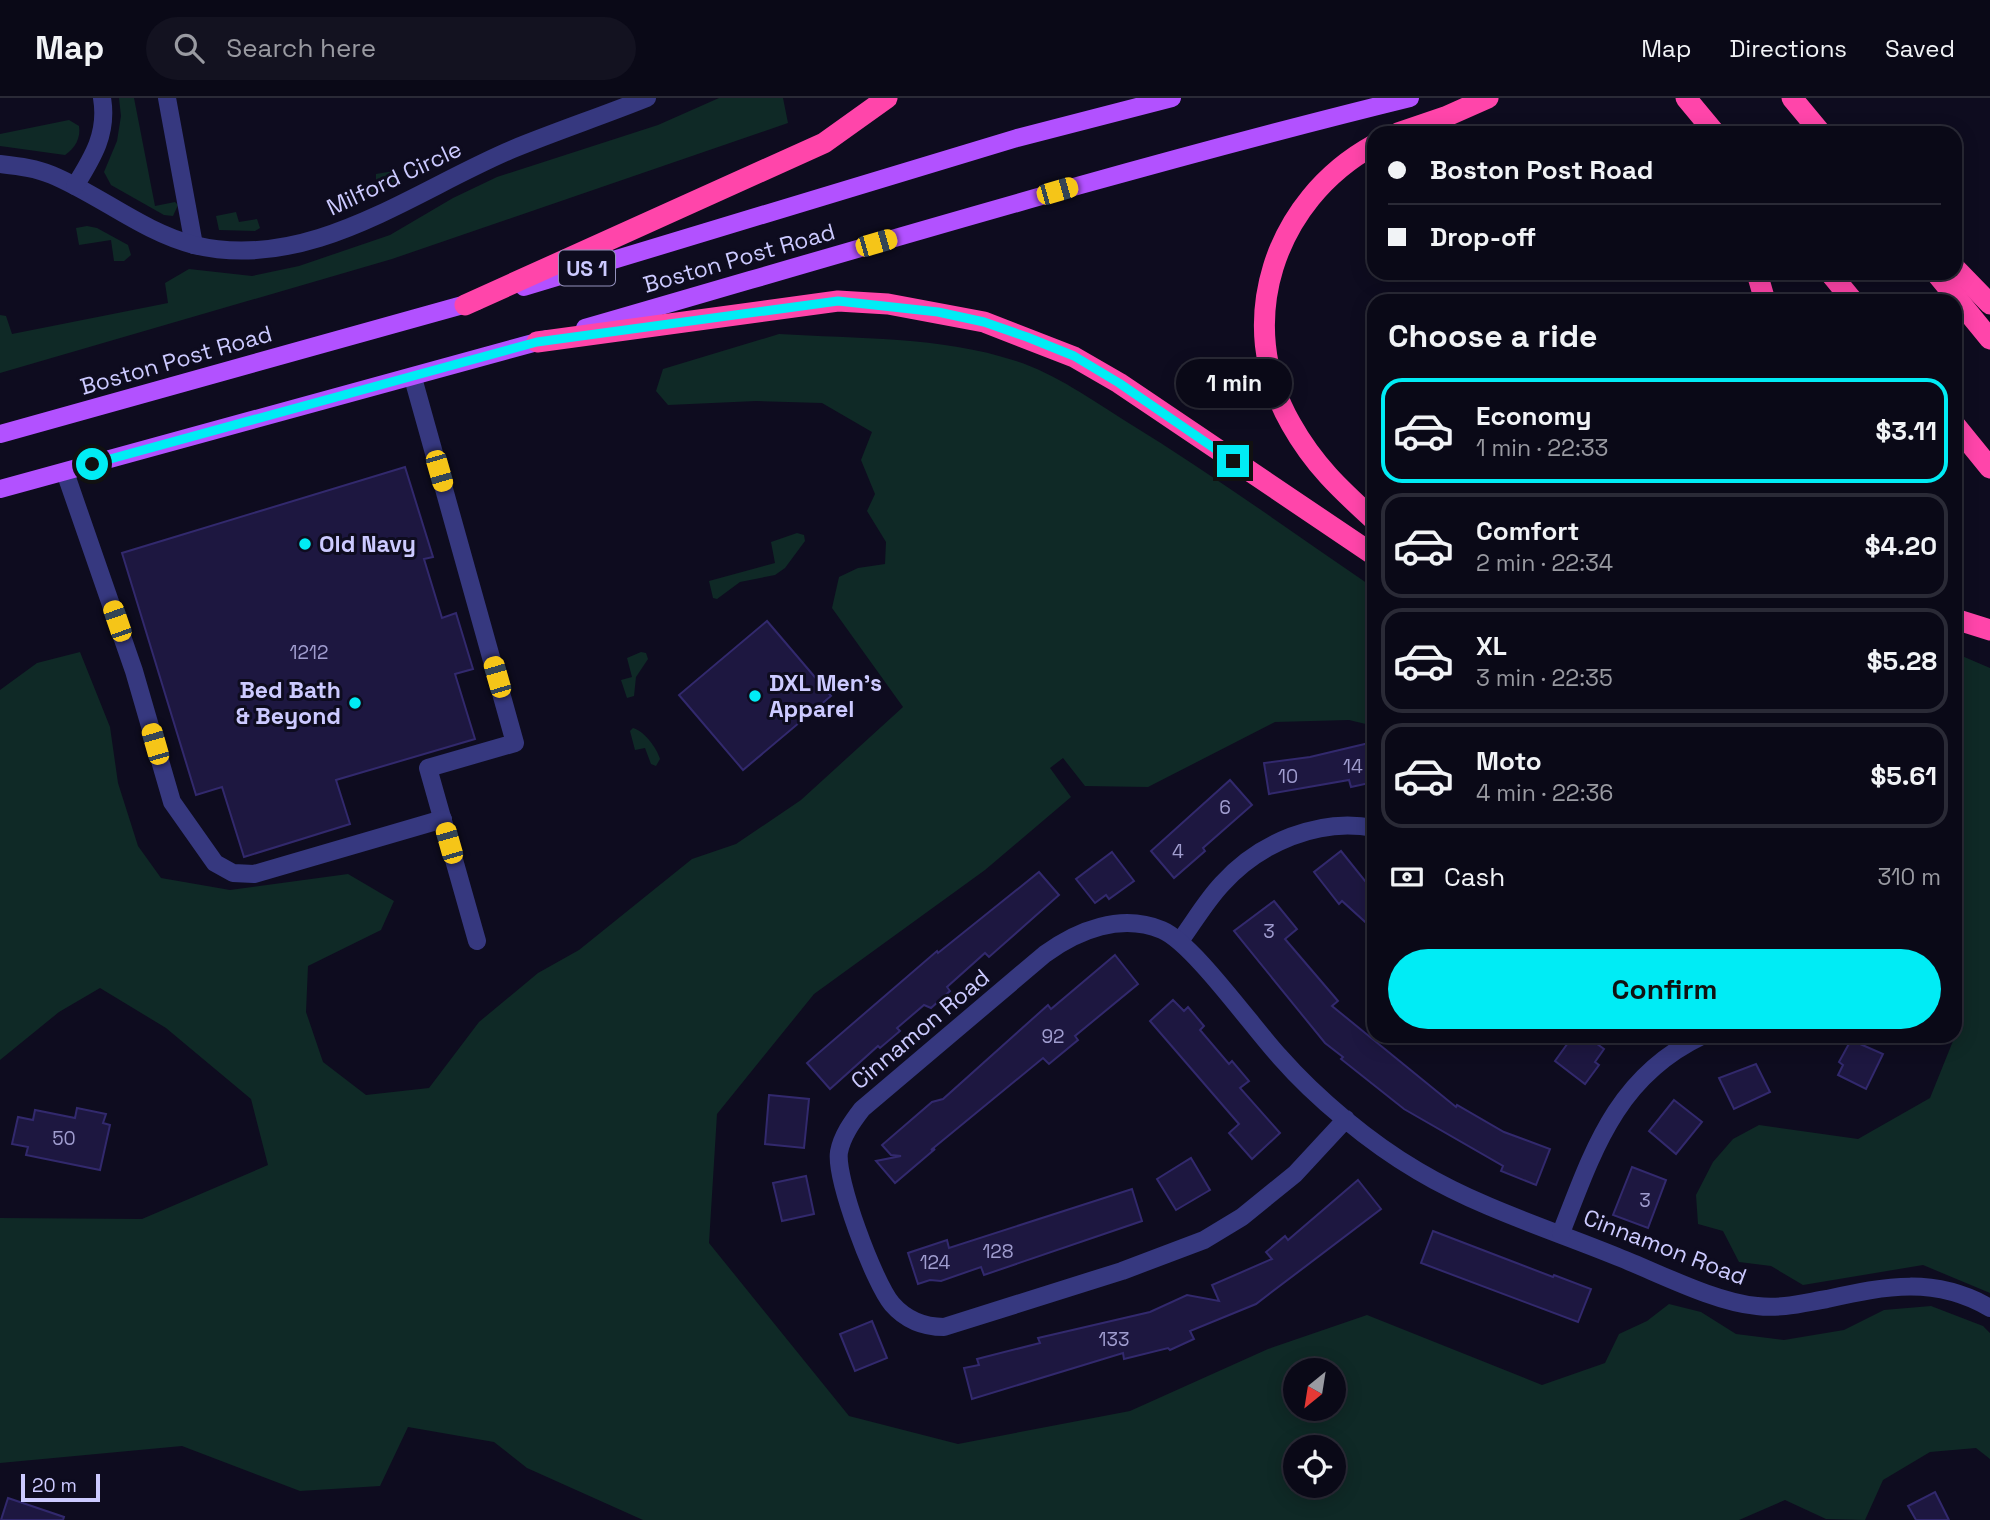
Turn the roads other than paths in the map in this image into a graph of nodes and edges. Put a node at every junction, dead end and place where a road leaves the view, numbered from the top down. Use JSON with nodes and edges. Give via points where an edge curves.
{"nodes":[{"id":1,"x":102,"y":98,"type":"edge"},
{"id":2,"x":167,"y":98,"type":"edge"},
{"id":3,"x":647,"y":98,"type":"edge"},
{"id":4,"x":887,"y":98,"type":"edge"},
{"id":5,"x":1172,"y":98,"type":"edge"},
{"id":6,"x":1410,"y":98,"type":"edge"},
{"id":7,"x":1488,"y":98,"type":"edge"},
{"id":8,"x":1792,"y":98,"type":"edge"},
{"id":9,"x":1688,"y":100,"type":"edge"},
{"id":10,"x":1418,"y":126,"type":"edge"},
{"id":11,"x":1698,"y":126,"type":"edge"},
{"id":12,"x":1709,"y":126,"type":"edge"},
{"id":13,"x":1815,"y":126,"type":"edge"},
{"id":14,"x":1367,"y":150,"type":"edge"},
{"id":15,"x":0,"y":164,"type":"edge"},
{"id":16,"x":75,"y":186,"type":"junction"},
{"id":17,"x":194,"y":245,"type":"junction"},
{"id":18,"x":1962,"y":275,"type":"edge"},
{"id":19,"x":1836,"y":280,"type":"edge"},
{"id":20,"x":1942,"y":280,"type":"edge"},
{"id":21,"x":1847,"y":294,"type":"edge"},
{"id":22,"x":1953,"y":294,"type":"edge"},
{"id":23,"x":1990,"y":303,"type":"edge"},
{"id":24,"x":465,"y":305,"type":"junction"},
{"id":25,"x":1962,"y":305,"type":"edge"},
{"id":26,"x":1990,"y":339,"type":"edge"},
{"id":27,"x":537,"y":342,"type":"junction"},
{"id":28,"x":413,"y":378,"type":"junction"},
{"id":29,"x":4,"y":432,"type":"edge"},
{"id":30,"x":1962,"y":434,"type":"edge"},
{"id":31,"x":1990,"y":468,"type":"edge"},
{"id":32,"x":65,"y":472,"type":"junction"},
{"id":33,"x":0,"y":489,"type":"edge"},
{"id":34,"x":1367,"y":514,"type":"edge"},
{"id":35,"x":1367,"y":550,"type":"edge"},
{"id":36,"x":1962,"y":621,"type":"edge"},
{"id":37,"x":1990,"y":630,"type":"edge"},
{"id":38,"x":443,"y":819,"type":"junction"},
{"id":39,"x":1367,"y":828,"type":"edge"},
{"id":40,"x":477,"y":941,"type":"dead end"},
{"id":41,"x":1180,"y":941,"type":"junction"},
{"id":42,"x":1687,"y":1043,"type":"edge"},
{"id":43,"x":1346,"y":1119,"type":"junction"},
{"id":44,"x":1561,"y":1233,"type":"junction"},
{"id":45,"x":1990,"y":1308,"type":"edge"}],
"edges":[{"from":1,"to":16,"type":"street","via":[[103,135]]},
{"from":2,"to":17,"type":"street"},
{"from":3,"to":17,"type":"street","name":"Milford Circle","via":[[512,149],[348,230],[273,248]]},
{"from":4,"to":24,"type":"highway","via":[[824,143]]},
{"from":5,"to":24,"type":"main road","name":"Boston Post Road","number":"US 1","via":[[1017,138]]},
{"from":6,"to":27,"type":"main road","name":"Boston Post Road","number":"US 1","via":[[1093,180]]},
{"from":7,"to":10,"type":"highway"},
{"from":8,"to":13,"type":"highway"},
{"from":9,"to":11,"type":"highway"},
{"from":9,"to":12,"type":"highway"},
{"from":14,"to":34,"type":"highway","via":[[1319,187],[1280,245],[1264,307],[1264,339],[1289,422],[1320,470]]},
{"from":15,"to":16,"type":"street","name":"Milford Circle","via":[[50,173]]},
{"from":16,"to":17,"type":"street","name":"Milford Circle"},
{"from":18,"to":23,"type":"highway"},
{"from":19,"to":21,"type":"highway"},
{"from":20,"to":22,"type":"highway"},
{"from":24,"to":29,"type":"main road","name":"Boston Post Road","number":"US 1"},
{"from":25,"to":26,"type":"highway"},
{"from":27,"to":28,"type":"main road","name":"Boston Post Road","number":"US 1"},
{"from":27,"to":35,"type":"highway","via":[[838,301],[926,310],[984,322],[1074,356]]},
{"from":28,"to":32,"type":"main road","name":"Boston Post Road","number":"US 1"},
{"from":28,"to":38,"type":"street","via":[[516,743],[428,768]]},
{"from":30,"to":31,"type":"highway"},
{"from":32,"to":33,"type":"main road","name":"Boston Post Road","number":"US 1"},
{"from":32,"to":38,"type":"street","via":[[134,671],[172,802],[215,863],[246,875]]},
{"from":36,"to":37,"type":"highway"},
{"from":38,"to":40,"type":"street"},
{"from":39,"to":41,"type":"street","via":[[1318,828],[1258,852],[1221,885]]},
{"from":41,"to":43,"type":"street","name":"Cinnamon Road","via":[[1282,1060]]},
{"from":41,"to":43,"type":"street","name":"Cinnamon Road","via":[[1136,924],[1102,926],[1075,934],[1045,954],[862,1109],[839,1151],[840,1171],[875,1274],[892,1304],[925,1326],[956,1325],[1178,1251],[1242,1217],[1295,1174]]},
{"from":42,"to":44,"type":"street","via":[[1647,1071],[1607,1123]]},
{"from":43,"to":44,"type":"street","name":"Cinnamon Road","via":[[1416,1170],[1469,1197]]},
{"from":44,"to":45,"type":"street","name":"Cinnamon Road","via":[[1745,1304],[1786,1307],[1905,1286],[1931,1286]]}]}
